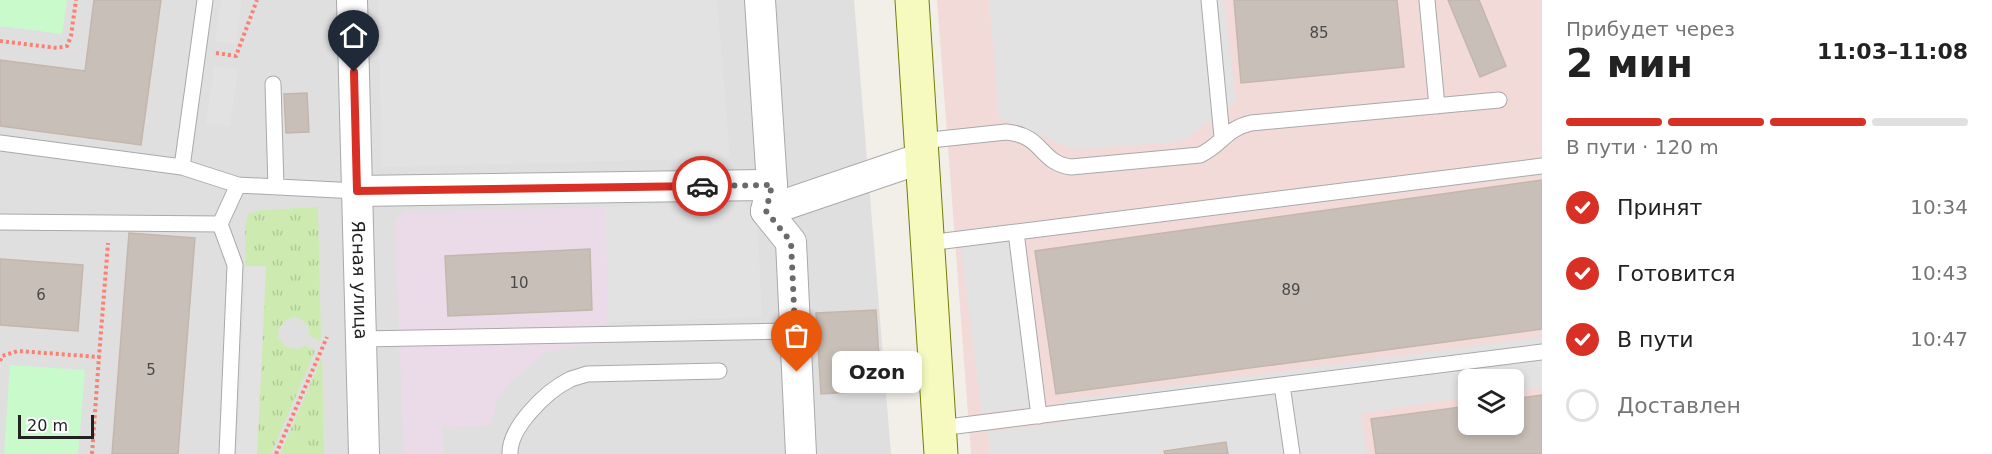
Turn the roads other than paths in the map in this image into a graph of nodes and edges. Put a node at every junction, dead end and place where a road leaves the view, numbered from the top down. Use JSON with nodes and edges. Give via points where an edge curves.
{"nodes":[{"id":1,"x":205,"y":0,"type":"edge"},
{"id":2,"x":352,"y":0,"type":"edge"},
{"id":3,"x":760,"y":0,"type":"edge"},
{"id":4,"x":912,"y":0,"type":"edge"},
{"id":5,"x":1209,"y":0,"type":"edge"},
{"id":6,"x":1427,"y":0,"type":"edge"},
{"id":7,"x":273,"y":84,"type":"dead end"},
{"id":8,"x":1499,"y":100,"type":"dead end"},
{"id":9,"x":1437,"y":106,"type":"junction"},
{"id":10,"x":1222,"y":137,"type":"junction"},
{"id":11,"x":0,"y":143,"type":"edge"},
{"id":12,"x":921,"y":149,"type":"junction"},
{"id":13,"x":1542,"y":166,"type":"edge"},
{"id":14,"x":182,"y":167,"type":"junction"},
{"id":15,"x":238,"y":185,"type":"junction"},
{"id":16,"x":276,"y":187,"type":"junction"},
{"id":17,"x":357,"y":191,"type":"junction"},
{"id":18,"x":769,"y":198,"type":"junction"},
{"id":19,"x":0,"y":222,"type":"edge"},
{"id":20,"x":220,"y":224,"type":"junction"},
{"id":21,"x":1016,"y":232,"type":"junction"},
{"id":22,"x":928,"y":243,"type":"junction"},
{"id":23,"x":795,"y":331,"type":"junction"},
{"id":24,"x":361,"y":339,"type":"junction"},
{"id":25,"x":1542,"y":352,"type":"edge"},
{"id":26,"x":719,"y":371,"type":"dead end"},
{"id":27,"x":1282,"y":385,"type":"junction"},
{"id":28,"x":1039,"y":416,"type":"junction"},
{"id":29,"x":941,"y":441,"type":"edge"},
{"id":30,"x":227,"y":454,"type":"edge"},
{"id":31,"x":364,"y":454,"type":"edge"},
{"id":32,"x":510,"y":454,"type":"edge"},
{"id":33,"x":801,"y":454,"type":"edge"},
{"id":34,"x":1293,"y":454,"type":"edge"}],
"edges":[{"from":1,"to":14,"type":"lane"},
{"from":2,"to":17,"type":"street","name":"Ясная улица"},
{"from":3,"to":18,"type":"street"},
{"from":4,"to":12,"type":"street"},
{"from":5,"to":10,"type":"lane"},
{"from":6,"to":9,"type":"lane"},
{"from":7,"to":16,"type":"lane"},
{"from":8,"to":9,"type":"lane"},
{"from":9,"to":10,"type":"lane","via":[[1251,123]]},
{"from":10,"to":12,"type":"lane","via":[[1200,155],[1071,167],[1053,162],[1034,141],[1016,133]]},
{"from":11,"to":14,"type":"lane"},
{"from":12,"to":18,"type":"street"},
{"from":12,"to":22,"type":"street"},
{"from":13,"to":21,"type":"lane"},
{"from":14,"to":15,"type":"lane"},
{"from":15,"to":16,"type":"lane"},
{"from":15,"to":20,"type":"lane"},
{"from":16,"to":17,"type":"lane"},
{"from":17,"to":18,"type":"street"},
{"from":17,"to":24,"type":"street","name":"Ясная улица"},
{"from":18,"to":23,"type":"street","via":[[791,242]]},
{"from":19,"to":20,"type":"lane"},
{"from":20,"to":30,"type":"lane","via":[[235,265]]},
{"from":21,"to":22,"type":"lane"},
{"from":21,"to":28,"type":"lane"},
{"from":22,"to":29,"type":"street"},
{"from":23,"to":24,"type":"lane"},
{"from":23,"to":33,"type":"street"},
{"from":24,"to":31,"type":"street","name":"Ясная улица"},
{"from":25,"to":27,"type":"lane"},
{"from":26,"to":32,"type":"lane","via":[[587,374],[569,380],[540,402],[516,430]]},
{"from":27,"to":28,"type":"lane"},
{"from":27,"to":34,"type":"lane"},
{"from":28,"to":29,"type":"lane"}]}
